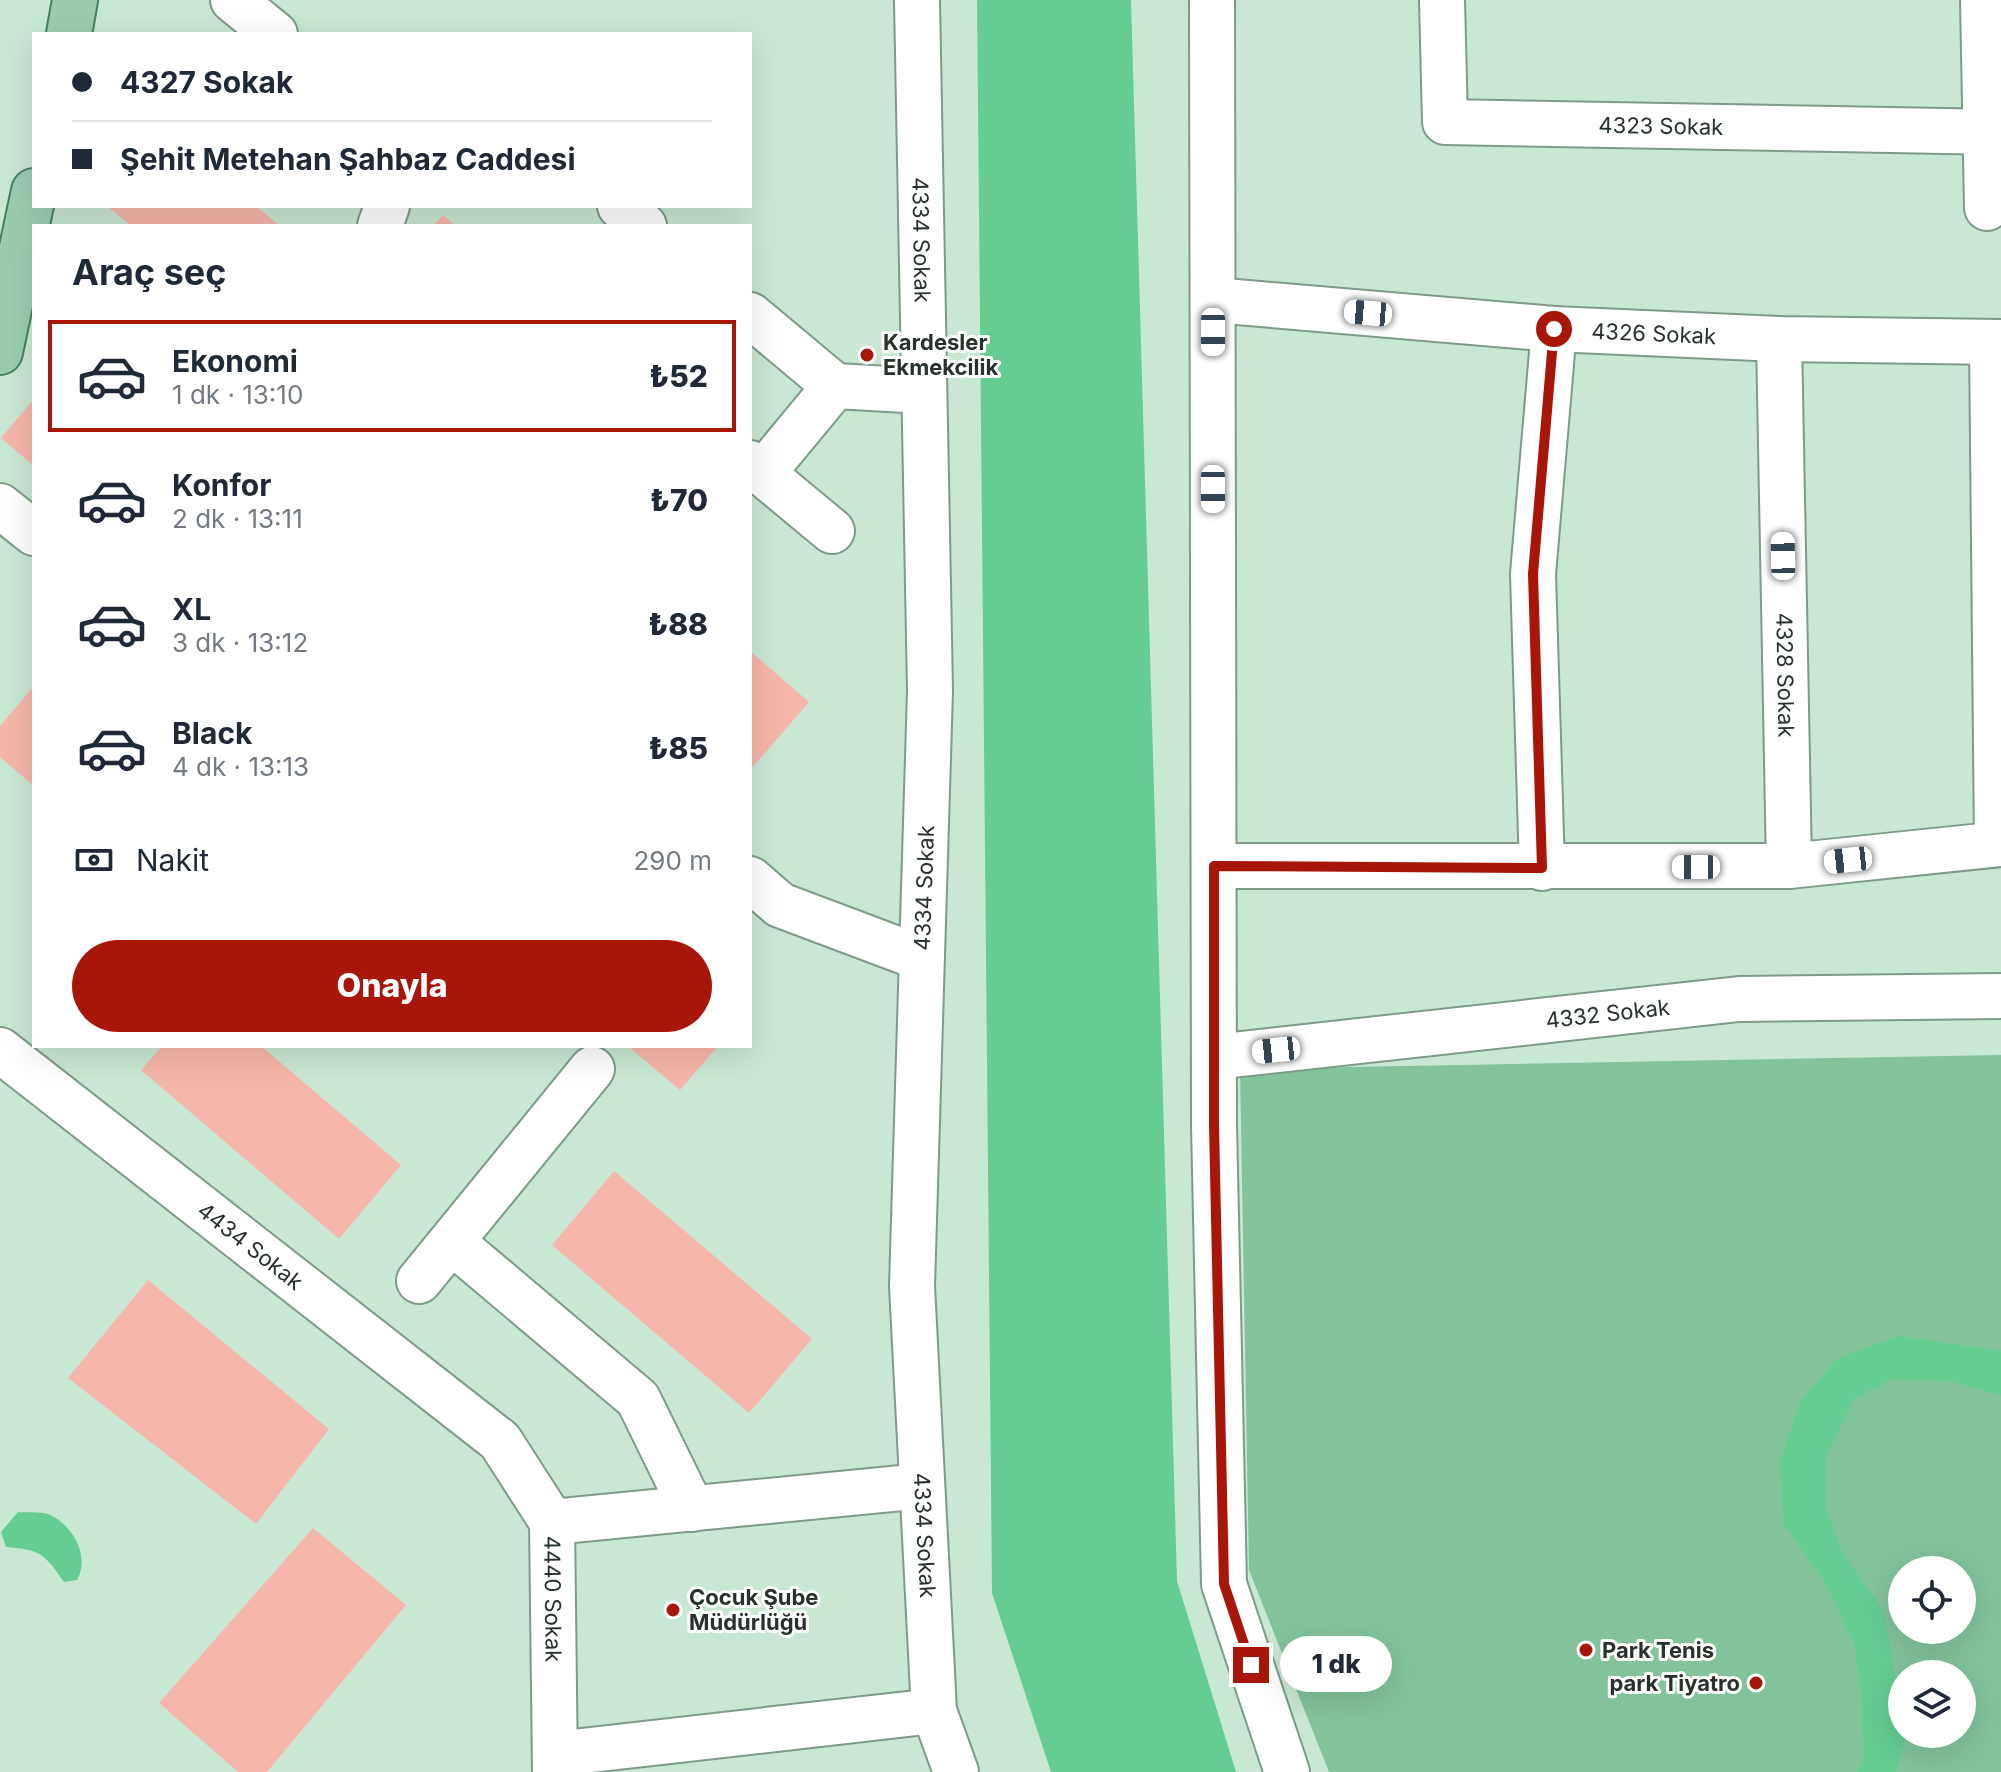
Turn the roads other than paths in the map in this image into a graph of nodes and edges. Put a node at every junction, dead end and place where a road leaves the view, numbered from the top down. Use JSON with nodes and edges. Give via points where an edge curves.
{"nodes":[{"id":1,"x":75,"y":0,"type":"edge"},
{"id":2,"x":233,"y":0,"type":"edge"},
{"id":3,"x":917,"y":0,"type":"edge"},
{"id":4,"x":1212,"y":0,"type":"edge"},
{"id":5,"x":1442,"y":0,"type":"edge"},
{"id":6,"x":1983,"y":0,"type":"edge"},
{"id":7,"x":69,"y":32,"type":"edge"},
{"id":8,"x":273,"y":32,"type":"edge"},
{"id":9,"x":1993,"y":132,"type":"edge"},
{"id":10,"x":32,"y":200,"type":"edge"},
{"id":11,"x":622,"y":208,"type":"edge"},
{"id":12,"x":1987,"y":208,"type":"dead end"},
{"id":13,"x":642,"y":224,"type":"edge"},
{"id":14,"x":1213,"y":300,"type":"junction"},
{"id":15,"x":752,"y":317,"type":"edge"},
{"id":16,"x":1554,"y":329,"type":"junction"},
{"id":17,"x":1779,"y":339,"type":"junction"},
{"id":18,"x":1996,"y":342,"type":"edge"},
{"id":19,"x":0,"y":352,"type":"edge"},
{"id":20,"x":835,"y":386,"type":"junction"},
{"id":21,"x":924,"y":391,"type":"junction"},
{"id":22,"x":756,"y":468,"type":"edge"},
{"id":23,"x":0,"y":506,"type":"edge"},
{"id":24,"x":32,"y":531,"type":"edge"},
{"id":25,"x":832,"y":531,"type":"dead end"},
{"id":26,"x":1999,"y":844,"type":"edge"},
{"id":27,"x":1214,"y":866,"type":"junction"},
{"id":28,"x":1789,"y":866,"type":"junction"},
{"id":29,"x":1542,"y":868,"type":"junction"},
{"id":30,"x":752,"y":881,"type":"edge"},
{"id":31,"x":921,"y":958,"type":"junction"},
{"id":32,"x":2001,"y":996,"type":"edge"},
{"id":33,"x":0,"y":1050,"type":"edge"},
{"id":34,"x":1214,"y":1057,"type":"junction"},
{"id":35,"x":592,"y":1069,"type":"dead end"},
{"id":36,"x":452,"y":1242,"type":"junction"},
{"id":37,"x":419,"y":1281,"type":"dead end"},
{"id":38,"x":500,"y":1441,"type":"joint"},
{"id":39,"x":922,"y":1486,"type":"junction"},
{"id":40,"x":692,"y":1509,"type":"junction"},
{"id":41,"x":552,"y":1522,"type":"junction"},
{"id":42,"x":934,"y":1711,"type":"junction"},
{"id":43,"x":555,"y":1763,"type":"edge"},
{"id":44,"x":956,"y":1772,"type":"edge"},
{"id":45,"x":1287,"y":1772,"type":"edge"}],
"edges":[{"from":1,"to":7,"type":"main road"},
{"from":2,"to":8,"type":"street"},
{"from":3,"to":21,"type":"street","name":"4334 Sokak"},
{"from":4,"to":14,"type":"street"},
{"from":5,"to":9,"type":"street","name":"4323 Sokak","via":[[1445,122]]},
{"from":6,"to":9,"type":"street"},
{"from":9,"to":12,"type":"street"},
{"from":10,"to":19,"type":"main road"},
{"from":11,"to":13,"type":"street"},
{"from":14,"to":16,"type":"street","name":"4326 Sokak"},
{"from":14,"to":27,"type":"street"},
{"from":15,"to":20,"type":"street"},
{"from":16,"to":17,"type":"street","name":"4326 Sokak"},
{"from":16,"to":29,"type":"street","via":[[1533,574]]},
{"from":17,"to":18,"type":"street","name":"4326 Sokak"},
{"from":17,"to":28,"type":"street","name":"4328 Sokak"},
{"from":18,"to":26,"type":"street"},
{"from":20,"to":21,"type":"street"},
{"from":20,"to":22,"type":"street"},
{"from":21,"to":31,"type":"street","name":"4334 Sokak","via":[[930,691]]},
{"from":22,"to":25,"type":"street"},
{"from":23,"to":24,"type":"street"},
{"from":26,"to":28,"type":"street"},
{"from":27,"to":29,"type":"street"},
{"from":27,"to":34,"type":"street"},
{"from":28,"to":29,"type":"street"},
{"from":30,"to":31,"type":"street","via":[[780,905]]},
{"from":31,"to":39,"type":"street","name":"4334 Sokak","via":[[912,1286]]},
{"from":32,"to":34,"type":"street","name":"4332 Sokak","via":[[1739,999]]},
{"from":33,"to":38,"type":"street","name":"4434 Sokak"},
{"from":34,"to":45,"type":"street","via":[[1224,1584]]},
{"from":35,"to":36,"type":"street"},
{"from":36,"to":37,"type":"street"},
{"from":36,"to":40,"type":"street","via":[[638,1399]]},
{"from":38,"to":41,"type":"street","name":"4440 Sokak"},
{"from":39,"to":40,"type":"street"},
{"from":39,"to":42,"type":"street","name":"4334 Sokak"},
{"from":40,"to":41,"type":"street"},
{"from":41,"to":43,"type":"street","name":"4440 Sokak"},
{"from":42,"to":43,"type":"street"},
{"from":42,"to":44,"type":"street","name":"4334 Sokak"}]}
